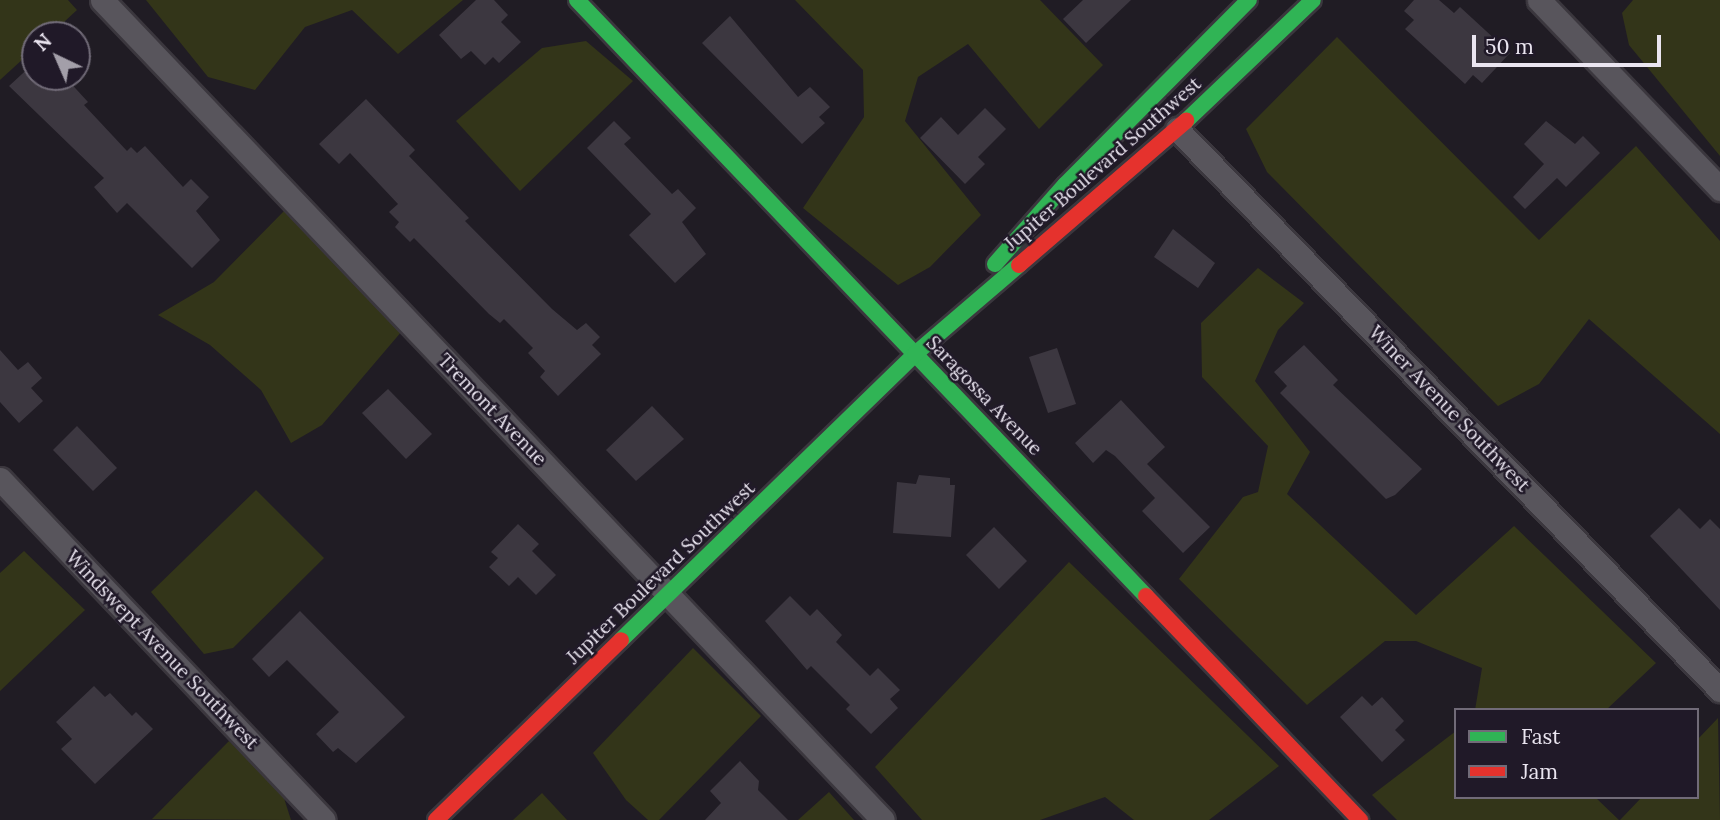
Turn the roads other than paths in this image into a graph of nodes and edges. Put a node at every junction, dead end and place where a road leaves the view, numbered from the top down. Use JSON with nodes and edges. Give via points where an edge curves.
{"nodes":[{"id":1,"x":102,"y":0,"type":"edge"},
{"id":2,"x":577,"y":0,"type":"edge"},
{"id":3,"x":1249,"y":0,"type":"edge"},
{"id":4,"x":1313,"y":0,"type":"edge"},
{"id":5,"x":1539,"y":0,"type":"edge"},
{"id":6,"x":1178,"y":129,"type":"junction"},
{"id":7,"x":1720,"y":188,"type":"edge"},
{"id":8,"x":915,"y":355,"type":"junction"},
{"id":9,"x":0,"y":479,"type":"edge"},
{"id":10,"x":668,"y":596,"type":"junction"},
{"id":11,"x":1720,"y":690,"type":"edge"},
{"id":12,"x":324,"y":820,"type":"edge"},
{"id":13,"x":436,"y":820,"type":"edge"},
{"id":14,"x":883,"y":820,"type":"edge"},
{"id":15,"x":1360,"y":820,"type":"edge"}],
"edges":[{"from":1,"to":10,"type":"street","name":"Tremont Avenue"},
{"from":2,"to":8,"type":"street","name":"Saragossa Avenue"},
{"from":3,"to":8,"type":"street","name":"Jupiter Boulevard Southwest","via":[[1065,186]]},
{"from":4,"to":6,"type":"street","name":"Jupiter Boulevard Southwest"},
{"from":5,"to":7,"type":"street"},
{"from":6,"to":8,"type":"street","name":"Jupiter Boulevard Southwest"},
{"from":6,"to":11,"type":"street","name":"Winer Avenue Southwest"},
{"from":8,"to":10,"type":"street","name":"Jupiter Boulevard Southwest"},
{"from":8,"to":15,"type":"street","name":"Saragossa Avenue"},
{"from":9,"to":12,"type":"street","name":"Windswept Avenue Southwest"},
{"from":10,"to":13,"type":"street","name":"Jupiter Boulevard Southwest"},
{"from":10,"to":14,"type":"street","name":"Tremont Avenue"}]}
